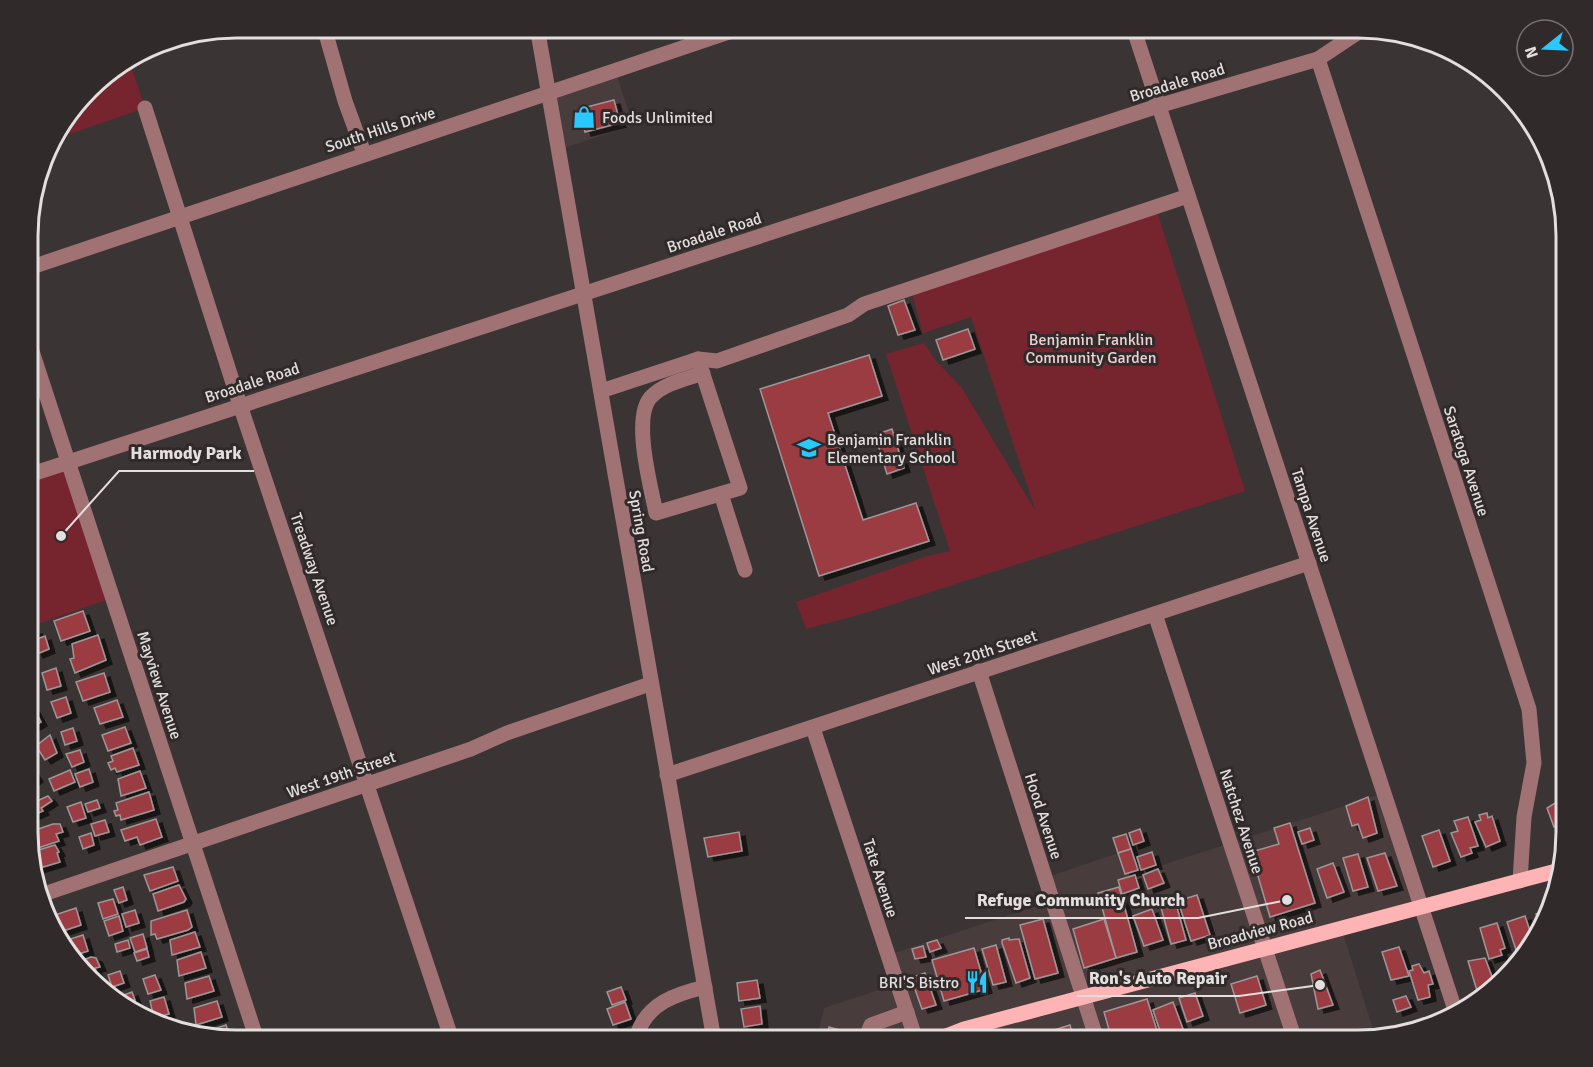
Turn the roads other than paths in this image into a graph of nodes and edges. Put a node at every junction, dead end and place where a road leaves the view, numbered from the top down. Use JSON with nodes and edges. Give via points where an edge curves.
{"nodes":[{"id":1,"x":327,"y":38,"type":"edge"},
{"id":2,"x":539,"y":38,"type":"edge"},
{"id":3,"x":711,"y":38,"type":"edge"},
{"id":4,"x":1136,"y":38,"type":"edge"},
{"id":5,"x":1350,"y":38,"type":"edge"},
{"id":6,"x":1318,"y":59,"type":"junction"},
{"id":7,"x":548,"y":92,"type":"junction"},
{"id":8,"x":1158,"y":106,"type":"junction"},
{"id":9,"x":146,"y":108,"type":"dead end"},
{"id":10,"x":364,"y":153,"type":"junction"},
{"id":11,"x":1188,"y":195,"type":"junction"},
{"id":12,"x":180,"y":216,"type":"junction"},
{"id":13,"x":38,"y":264,"type":"edge"},
{"id":14,"x":584,"y":293,"type":"junction"},
{"id":15,"x":700,"y":366,"type":"junction"},
{"id":16,"x":38,"y":369,"type":"edge"},
{"id":17,"x":601,"y":392,"type":"junction"},
{"id":18,"x":240,"y":405,"type":"junction"},
{"id":19,"x":68,"y":461,"type":"junction"},
{"id":20,"x":38,"y":472,"type":"edge"},
{"id":21,"x":721,"y":494,"type":"junction"},
{"id":22,"x":1309,"y":563,"type":"junction"},
{"id":23,"x":745,"y":570,"type":"dead end"},
{"id":24,"x":1155,"y":614,"type":"junction"},
{"id":25,"x":979,"y":671,"type":"junction"},
{"id":26,"x":650,"y":684,"type":"junction"},
{"id":27,"x":813,"y":728,"type":"junction"},
{"id":28,"x":667,"y":775,"type":"junction"},
{"id":29,"x":369,"y":783,"type":"junction"},
{"id":30,"x":192,"y":845,"type":"junction"},
{"id":31,"x":1551,"y":872,"type":"edge"},
{"id":32,"x":1520,"y":881,"type":"junction"},
{"id":33,"x":48,"y":893,"type":"edge"},
{"id":34,"x":1421,"y":907,"type":"junction"},
{"id":35,"x":1264,"y":947,"type":"junction"},
{"id":36,"x":705,"y":987,"type":"junction"},
{"id":37,"x":1083,"y":997,"type":"junction"},
{"id":38,"x":1453,"y":1005,"type":"edge"},
{"id":39,"x":907,"y":1012,"type":"junction"},
{"id":40,"x":869,"y":1029,"type":"edge"},
{"id":41,"x":913,"y":1029,"type":"edge"},
{"id":42,"x":963,"y":1029,"type":"edge"},
{"id":43,"x":1093,"y":1029,"type":"edge"},
{"id":44,"x":1291,"y":1029,"type":"edge"},
{"id":45,"x":254,"y":1030,"type":"edge"},
{"id":46,"x":449,"y":1030,"type":"edge"},
{"id":47,"x":640,"y":1030,"type":"edge"},
{"id":48,"x":712,"y":1030,"type":"edge"}],
"edges":[{"from":1,"to":10,"type":"street"},
{"from":2,"to":7,"type":"street","name":"Spring Road"},
{"from":3,"to":7,"type":"street","name":"South Hills Drive"},
{"from":4,"to":8,"type":"street","name":"Tampa Avenue"},
{"from":5,"to":6,"type":"street","name":"Broadale Road"},
{"from":6,"to":8,"type":"street","name":"Broadale Road"},
{"from":6,"to":32,"type":"street","name":"Saratoga Avenue","via":[[1529,709],[1534,763],[1524,817]]},
{"from":7,"to":10,"type":"street","name":"South Hills Drive"},
{"from":7,"to":14,"type":"street","name":"Spring Road"},
{"from":8,"to":11,"type":"street","name":"Tampa Avenue"},
{"from":8,"to":14,"type":"street","name":"Broadale Road"},
{"from":9,"to":12,"type":"street","name":"Treadway Avenue"},
{"from":10,"to":12,"type":"street","name":"South Hills Drive"},
{"from":11,"to":15,"type":"street","via":[[864,304],[848,315]]},
{"from":11,"to":22,"type":"street","name":"Tampa Avenue"},
{"from":12,"to":13,"type":"street","name":"South Hills Drive"},
{"from":12,"to":18,"type":"street","name":"Treadway Avenue"},
{"from":14,"to":17,"type":"street","name":"Spring Road"},
{"from":14,"to":18,"type":"street","name":"Broadale Road"},
{"from":15,"to":17,"type":"street"},
{"from":15,"to":21,"type":"street","via":[[740,488]]},
{"from":15,"to":21,"type":"street","via":[[650,397],[640,428],[656,513]]},
{"from":16,"to":19,"type":"street","name":"Mayview Avenue"},
{"from":17,"to":26,"type":"street","name":"Spring Road"},
{"from":18,"to":19,"type":"street","name":"Broadale Road"},
{"from":18,"to":29,"type":"street","name":"Treadway Avenue"},
{"from":19,"to":20,"type":"street","name":"Broadale Road"},
{"from":19,"to":30,"type":"street","name":"Mayview Avenue"},
{"from":21,"to":23,"type":"street"},
{"from":22,"to":24,"type":"street","name":"West 20th Street"},
{"from":22,"to":34,"type":"street","name":"Tampa Avenue"},
{"from":24,"to":25,"type":"street","name":"West 20th Street"},
{"from":24,"to":35,"type":"street","name":"Natchez Avenue"},
{"from":25,"to":27,"type":"street","name":"West 20th Street"},
{"from":25,"to":37,"type":"street","name":"Hood Avenue"},
{"from":26,"to":28,"type":"street","name":"Spring Road"},
{"from":26,"to":29,"type":"street","name":"West 19th Street"},
{"from":27,"to":28,"type":"street","name":"West 20th Street"},
{"from":27,"to":39,"type":"street","name":"Tate Avenue"},
{"from":28,"to":36,"type":"street","name":"Spring Road"},
{"from":29,"to":30,"type":"street","name":"West 19th Street"},
{"from":29,"to":46,"type":"street","name":"Treadway Avenue"},
{"from":30,"to":33,"type":"street","name":"West 19th Street"},
{"from":30,"to":45,"type":"street","name":"Mayview Avenue"},
{"from":31,"to":32,"type":"main road","name":"Broadview Road"},
{"from":32,"to":34,"type":"main road","name":"Broadview Road"},
{"from":34,"to":35,"type":"main road","name":"Broadview Road"},
{"from":34,"to":38,"type":"street","name":"Tampa Avenue"},
{"from":35,"to":37,"type":"main road","name":"Broadview Road"},
{"from":35,"to":44,"type":"street","name":"Natchez Avenue"},
{"from":36,"to":47,"type":"street","via":[[673,994]]},
{"from":36,"to":48,"type":"street","name":"Spring Road"},
{"from":37,"to":42,"type":"main road","name":"Broadview Road"},
{"from":37,"to":43,"type":"street","name":"Hood Avenue"},
{"from":39,"to":40,"type":"street","via":[[871,1024]]},
{"from":39,"to":41,"type":"street","name":"Tate Avenue"}]}
